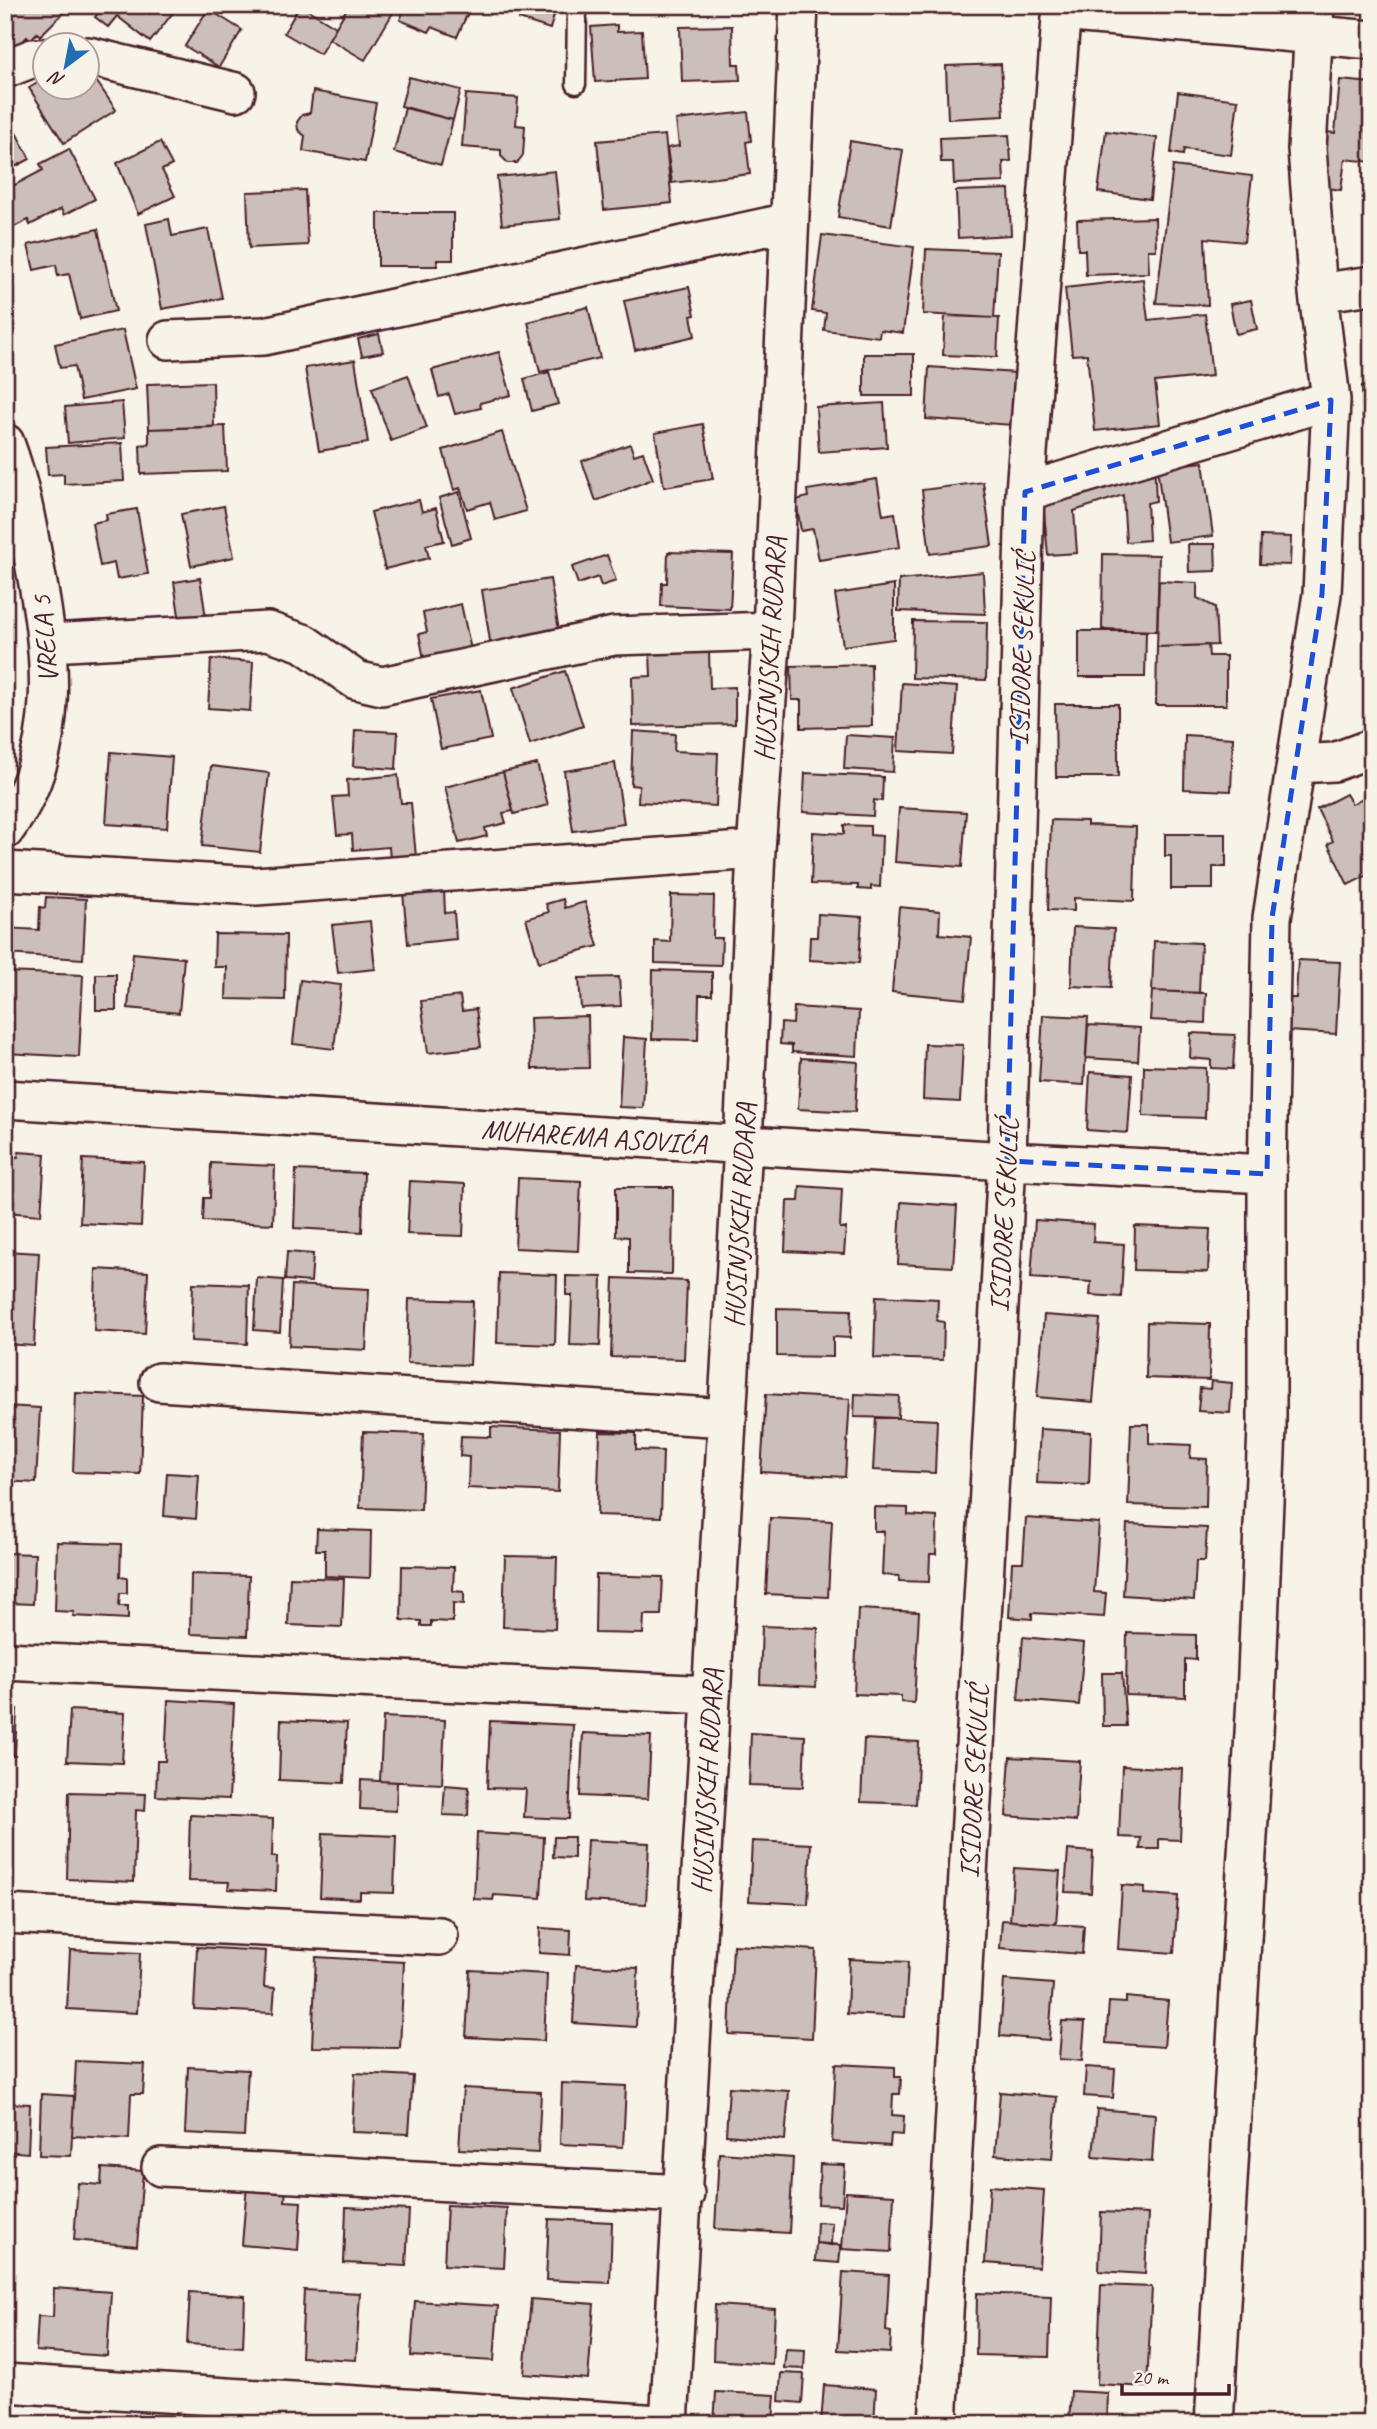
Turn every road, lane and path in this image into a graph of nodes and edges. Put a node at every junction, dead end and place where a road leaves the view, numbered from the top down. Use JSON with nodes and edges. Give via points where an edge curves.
{"nodes":[{"id":1,"x":577,"y":5,"type":"edge"},
{"id":2,"x":799,"y":5,"type":"edge"},
{"id":3,"x":1062,"y":8,"type":"edge"},
{"id":4,"x":1314,"y":19,"type":"edge"},
{"id":5,"x":1372,"y":40,"type":"edge"},
{"id":6,"x":32,"y":58,"type":"edge"},
{"id":7,"x":102,"y":59,"type":"edge"},
{"id":8,"x":5,"y":69,"type":"edge"},
{"id":9,"x":576,"y":84,"type":"dead end"},
{"id":10,"x":236,"y":92,"type":"dead end"},
{"id":11,"x":789,"y":222,"type":"junction"},
{"id":12,"x":1372,"y":285,"type":"edge"},
{"id":13,"x":1318,"y":293,"type":"junction"},
{"id":14,"x":168,"y":340,"type":"dead end"},
{"id":15,"x":1331,"y":400,"type":"junction"},
{"id":16,"x":5,"y":443,"type":"edge"},
{"id":17,"x":1025,"y":492,"type":"junction"},
{"id":18,"x":772,"y":631,"type":"junction"},
{"id":19,"x":49,"y":643,"type":"junction"},
{"id":20,"x":1372,"y":748,"type":"edge"},
{"id":21,"x":1297,"y":764,"type":"junction"},
{"id":22,"x":5,"y":830,"type":"edge"},
{"id":23,"x":756,"y":850,"type":"junction"},
{"id":24,"x":5,"y":871,"type":"edge"},
{"id":25,"x":5,"y":1099,"type":"edge"},
{"id":26,"x":743,"y":1145,"type":"junction"},
{"id":27,"x":1007,"y":1161,"type":"junction"},
{"id":28,"x":1267,"y":1174,"type":"junction"},
{"id":29,"x":159,"y":1382,"type":"dead end"},
{"id":30,"x":727,"y":1418,"type":"junction"},
{"id":31,"x":5,"y":1661,"type":"edge"},
{"id":32,"x":711,"y":1695,"type":"junction"},
{"id":33,"x":5,"y":1914,"type":"edge"},
{"id":34,"x":439,"y":1936,"type":"dead end"},
{"id":35,"x":161,"y":2167,"type":"dead end"},
{"id":36,"x":685,"y":2194,"type":"junction"},
{"id":37,"x":5,"y":2383,"type":"edge"},
{"id":38,"x":661,"y":2424,"type":"edge"},
{"id":39,"x":669,"y":2424,"type":"edge"},
{"id":40,"x":938,"y":2424,"type":"edge"},
{"id":41,"x":1214,"y":2424,"type":"edge"}],
"edges":[{"from":1,"to":9,"type":"lane"},
{"from":2,"to":11,"type":"street","name":"HUSINJSKIH RUDARA"},
{"from":3,"to":4,"type":"street"},
{"from":3,"to":17,"type":"street","name":"ISIDORE SEKULIĆ"},
{"from":4,"to":5,"type":"street"},
{"from":4,"to":13,"type":"street","via":[[1307,149]]},
{"from":6,"to":8,"type":"street"},
{"from":7,"to":10,"type":"street"},
{"from":11,"to":14,"type":"street","via":[[264,336]]},
{"from":11,"to":18,"type":"street","name":"HUSINJSKIH RUDARA"},
{"from":12,"to":13,"type":"street"},
{"from":13,"to":15,"type":"street"},
{"from":15,"to":17,"type":"street"},
{"from":15,"to":21,"type":"street","via":[[1322,594]]},
{"from":16,"to":19,"type":"street","name":"VRELA 5","via":[[29,533]]},
{"from":17,"to":27,"type":"street","name":"ISIDORE SEKULIĆ"},
{"from":18,"to":19,"type":"street","via":[[614,636],[382,686],[356,680],[303,643],[268,631]]},
{"from":18,"to":23,"type":"street","name":"HUSINJSKIH RUDARA"},
{"from":19,"to":22,"type":"street","name":"VRELA 5","via":[[47,727],[40,757],[27,794]]},
{"from":20,"to":21,"type":"street","via":[[1334,762]]},
{"from":21,"to":28,"type":"street","via":[[1272,918]]},
{"from":23,"to":24,"type":"street","via":[[256,886]]},
{"from":23,"to":26,"type":"street","name":"HUSINJSKIH RUDARA"},
{"from":25,"to":26,"type":"street","name":"MUHAREMA ASOVIĆA"},
{"from":26,"to":27,"type":"street","name":"MUHAREMA ASOVIĆA"},
{"from":26,"to":30,"type":"street","name":"HUSINJSKIH RUDARA"},
{"from":27,"to":28,"type":"street","name":"MUHAREMA ASOVIĆA"},
{"from":27,"to":40,"type":"street","name":"ISIDORE SEKULIĆ"},
{"from":28,"to":41,"type":"street","via":[[1267,1428],[1258,1657]]},
{"from":29,"to":30,"type":"street"},
{"from":30,"to":32,"type":"street","name":"HUSINJSKIH RUDARA"},
{"from":31,"to":32,"type":"street"},
{"from":32,"to":36,"type":"street","name":"HUSINJSKIH RUDARA"},
{"from":33,"to":34,"type":"street"},
{"from":35,"to":36,"type":"street"},
{"from":36,"to":39,"type":"street","name":"HUSINJSKIH RUDARA"},
{"from":37,"to":38,"type":"street"}]}
